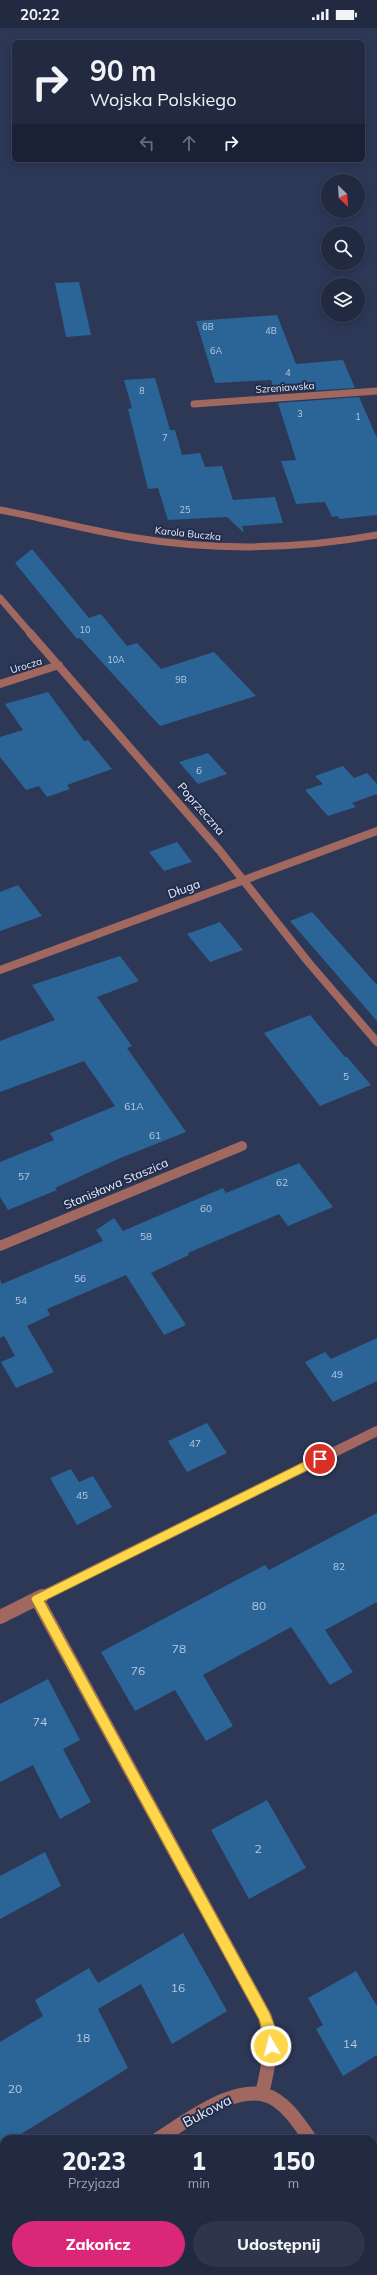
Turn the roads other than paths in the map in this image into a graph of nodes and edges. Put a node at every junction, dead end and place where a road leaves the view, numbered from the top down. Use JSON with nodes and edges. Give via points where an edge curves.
{"nodes":[{"id":1,"x":377,"y":391,"type":"edge"},
{"id":2,"x":194,"y":404,"type":"dead end"},
{"id":3,"x":0,"y":510,"type":"edge"},
{"id":4,"x":377,"y":535,"type":"edge"},
{"id":5,"x":0,"y":598,"type":"edge"},
{"id":6,"x":59,"y":665,"type":"junction"},
{"id":7,"x":0,"y":684,"type":"edge"},
{"id":8,"x":377,"y":831,"type":"edge"},
{"id":9,"x":243,"y":879,"type":"junction"},
{"id":10,"x":0,"y":970,"type":"edge"},
{"id":11,"x":377,"y":1042,"type":"edge"},
{"id":12,"x":242,"y":1146,"type":"dead end"},
{"id":13,"x":0,"y":1246,"type":"edge"},
{"id":14,"x":377,"y":1431,"type":"edge"},
{"id":15,"x":37,"y":1599,"type":"junction"},
{"id":16,"x":0,"y":1617,"type":"edge"},
{"id":17,"x":262,"y":2093,"type":"junction"},
{"id":18,"x":165,"y":2135,"type":"edge"},
{"id":19,"x":308,"y":2135,"type":"edge"}],
"edges":[{"from":1,"to":2,"type":"street","name":"Szreniawska"},
{"from":3,"to":4,"type":"street","name":"Karola Buczka","via":[[132,537],[227,547],[307,545]]},
{"from":5,"to":6,"type":"street","name":"Poprzeczna"},
{"from":6,"to":7,"type":"street","name":"Urocza"},
{"from":6,"to":9,"type":"street","name":"Poprzeczna"},
{"from":8,"to":9,"type":"street","name":"Długa"},
{"from":9,"to":10,"type":"street","name":"Długa"},
{"from":9,"to":11,"type":"street","name":"Poprzeczna","via":[[309,963]]},
{"from":12,"to":13,"type":"street","name":"Stanisława Staszica"},
{"from":14,"to":15,"type":"street"},
{"from":15,"to":16,"type":"street"},
{"from":15,"to":17,"type":"street","via":[[265,2017],[271,2035],[271,2057]]},
{"from":17,"to":18,"type":"street","name":"Bukowa","via":[[246,2092],[224,2099]]},
{"from":17,"to":19,"type":"street","name":"Bukowa","via":[[285,2104],[301,2122]]}]}
